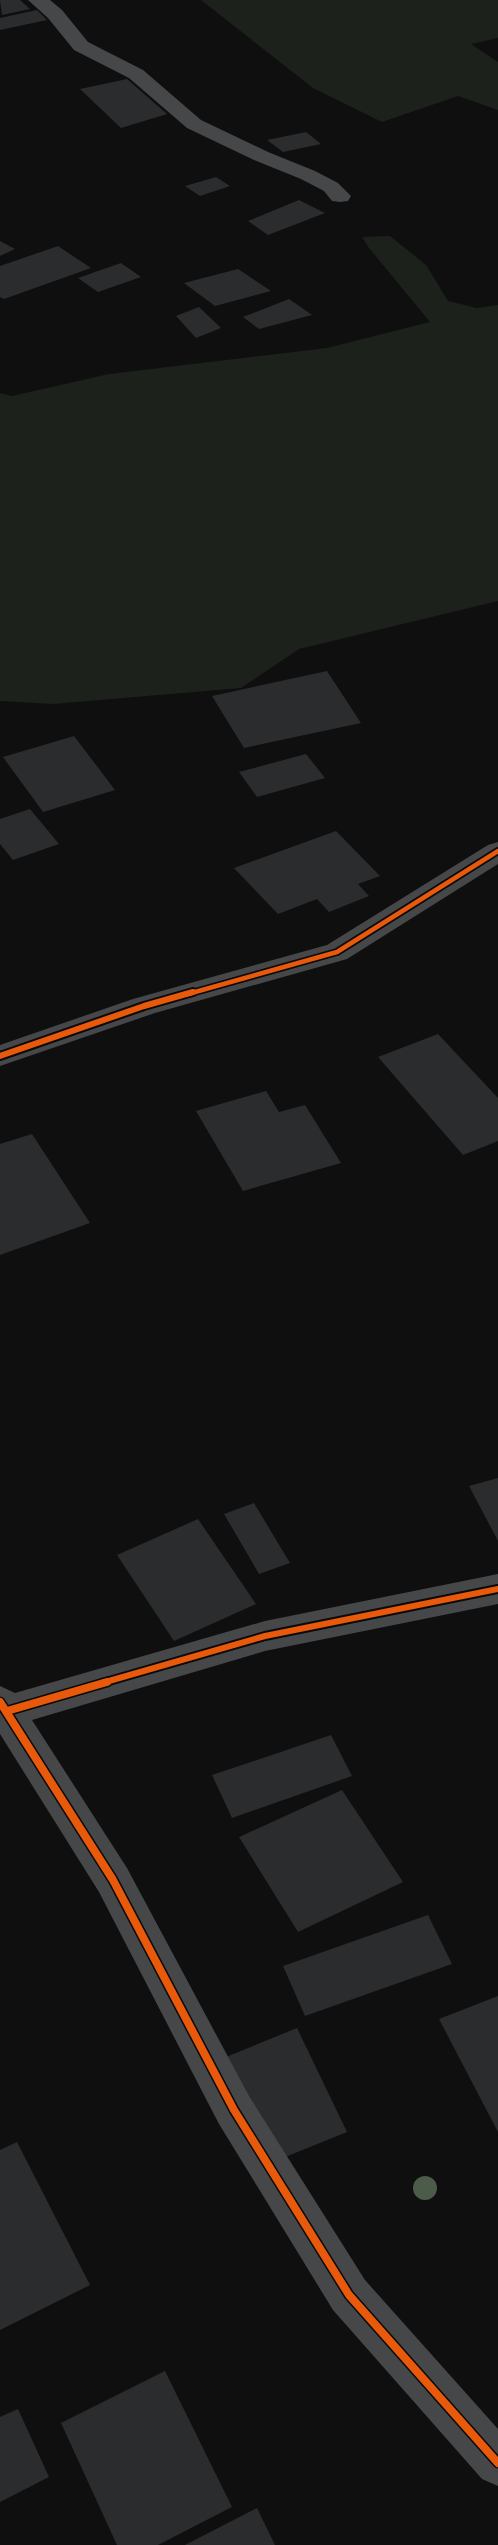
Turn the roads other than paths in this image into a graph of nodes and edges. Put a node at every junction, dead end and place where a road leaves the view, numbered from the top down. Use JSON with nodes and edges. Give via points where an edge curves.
{"nodes":[{"id":1,"x":38,"y":0,"type":"edge"},
{"id":2,"x":340,"y":196,"type":"dead end"},
{"id":3,"x":498,"y":851,"type":"edge"},
{"id":4,"x":0,"y":1056,"type":"edge"},
{"id":5,"x":498,"y":1589,"type":"edge"},
{"id":6,"x":4,"y":1707,"type":"edge"},
{"id":7,"x":498,"y":2463,"type":"edge"}],
"edges":[{"from":1,"to":2,"type":"street","via":[[81,46],[136,74],[194,124],[308,175]]},
{"from":3,"to":4,"type":"street","via":[[338,952],[144,1006]]},
{"from":5,"to":6,"type":"street","via":[[265,1636]]},
{"from":6,"to":7,"type":"street","via":[[113,1880],[234,2110],[349,2295]]}]}
